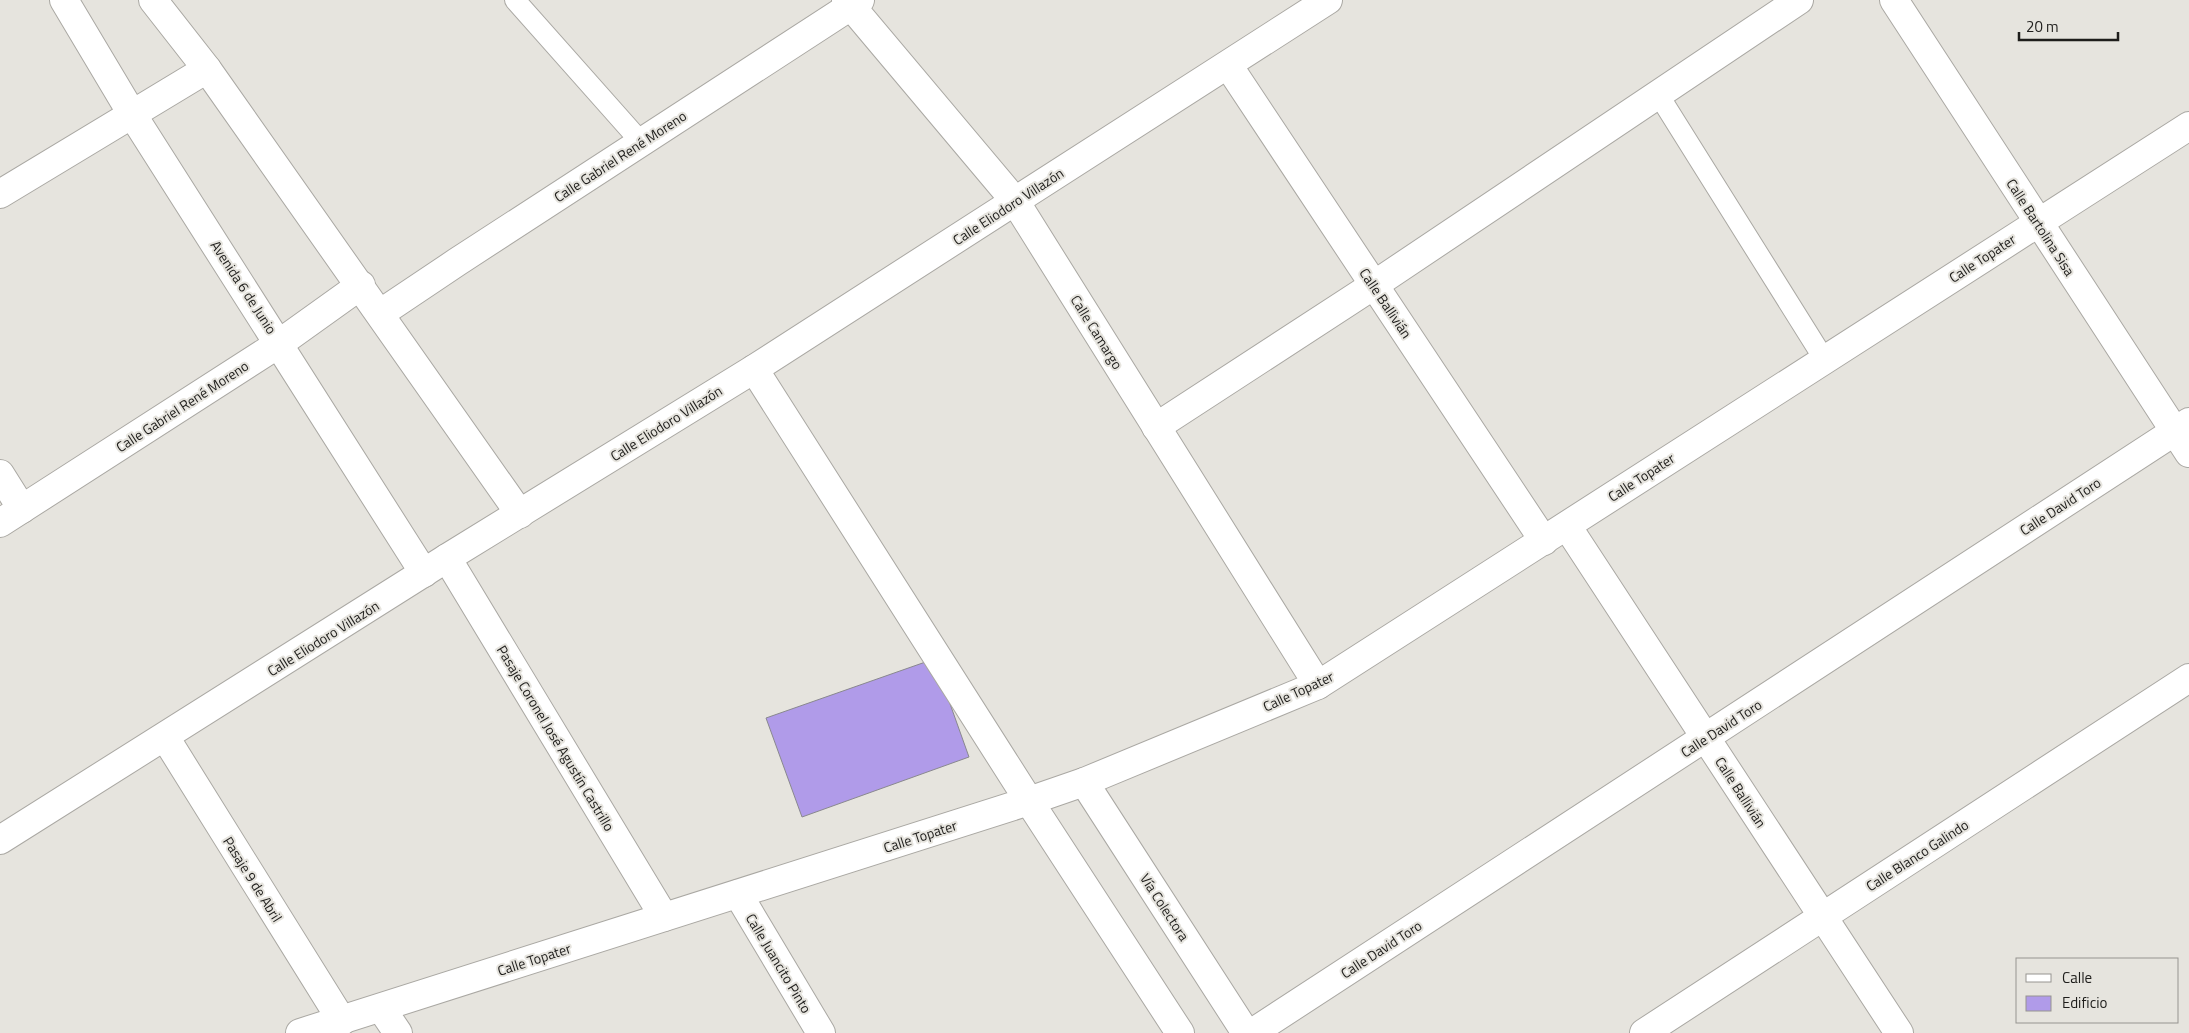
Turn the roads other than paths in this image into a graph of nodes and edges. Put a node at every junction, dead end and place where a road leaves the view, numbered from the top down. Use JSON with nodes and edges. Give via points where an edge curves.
{"nodes":[{"id":1,"x":64,"y":0,"type":"edge"},
{"id":2,"x":153,"y":0,"type":"edge"},
{"id":3,"x":515,"y":0,"type":"edge"},
{"id":4,"x":1328,"y":0,"type":"edge"},
{"id":5,"x":1799,"y":0,"type":"edge"},
{"id":6,"x":1894,"y":0,"type":"edge"},
{"id":7,"x":852,"y":2,"type":"edge"},
{"id":8,"x":1228,"y":65,"type":"junction"},
{"id":9,"x":207,"y":69,"type":"junction"},
{"id":10,"x":1658,"y":94,"type":"junction"},
{"id":11,"x":132,"y":114,"type":"junction"},
{"id":12,"x":2189,"y":126,"type":"edge"},
{"id":13,"x":640,"y":142,"type":"junction"},
{"id":14,"x":0,"y":194,"type":"edge"},
{"id":15,"x":1015,"y":201,"type":"junction"},
{"id":16,"x":2039,"y":222,"type":"junction"},
{"id":17,"x":361,"y":285,"type":"junction"},
{"id":18,"x":1374,"y":285,"type":"junction"},
{"id":19,"x":381,"y":313,"type":"junction"},
{"id":20,"x":280,"y":343,"type":"junction"},
{"id":21,"x":1824,"y":359,"type":"junction"},
{"id":22,"x":754,"y":369,"type":"junction"},
{"id":23,"x":1156,"y":427,"type":"junction"},
{"id":24,"x":2184,"y":435,"type":"edge"},
{"id":25,"x":0,"y":474,"type":"edge"},
{"id":26,"x":520,"y":514,"type":"junction"},
{"id":27,"x":11,"y":516,"type":"edge"},
{"id":28,"x":1566,"y":526,"type":"junction"},
{"id":29,"x":1544,"y":541,"type":"junction"},
{"id":30,"x":447,"y":558,"type":"junction"},
{"id":31,"x":424,"y":573,"type":"junction"},
{"id":32,"x":2189,"y":678,"type":"edge"},
{"id":33,"x":1318,"y":685,"type":"junction"},
{"id":34,"x":165,"y":737,"type":"junction"},
{"id":35,"x":1706,"y":738,"type":"junction"},
{"id":36,"x":1084,"y":782,"type":"junction"},
{"id":37,"x":1029,"y":801,"type":"junction"},
{"id":38,"x":0,"y":840,"type":"edge"},
{"id":39,"x":738,"y":894,"type":"junction"},
{"id":40,"x":664,"y":917,"type":"junction"},
{"id":41,"x":1823,"y":917,"type":"junction"},
{"id":42,"x":381,"y":1008,"type":"junction"},
{"id":43,"x":342,"y":1020,"type":"junction"},
{"id":44,"x":300,"y":1033,"type":"edge"},
{"id":45,"x":398,"y":1033,"type":"edge"},
{"id":46,"x":821,"y":1033,"type":"edge"},
{"id":47,"x":1180,"y":1033,"type":"edge"},
{"id":48,"x":1246,"y":1033,"type":"edge"},
{"id":49,"x":1252,"y":1033,"type":"edge"},
{"id":50,"x":1644,"y":1033,"type":"edge"},
{"id":51,"x":1899,"y":1033,"type":"edge"}],
"edges":[{"from":1,"to":11,"type":"street","name":"Avenida 6 de Junio"},
{"from":2,"to":9,"type":"street"},
{"from":3,"to":13,"type":"lane"},
{"from":4,"to":8,"type":"street","name":"Calle Eliodoro Villazón"},
{"from":5,"to":10,"type":"street"},
{"from":6,"to":16,"type":"street","name":"Calle Bartolina Sisa"},
{"from":7,"to":13,"type":"street","name":"Calle Gabriel René Moreno"},
{"from":7,"to":15,"type":"street","name":"Calle Camargo"},
{"from":8,"to":15,"type":"street","name":"Calle Eliodoro Villazón"},
{"from":8,"to":18,"type":"street","name":"Calle Ballivián"},
{"from":9,"to":11,"type":"street"},
{"from":9,"to":17,"type":"street"},
{"from":10,"to":18,"type":"street"},
{"from":10,"to":21,"type":"lane"},
{"from":11,"to":14,"type":"street"},
{"from":11,"to":20,"type":"street","name":"Avenida 6 de Junio"},
{"from":12,"to":16,"type":"street","name":"Calle Topater"},
{"from":13,"to":19,"type":"street","name":"Calle Gabriel René Moreno"},
{"from":15,"to":22,"type":"street","name":"Calle Eliodoro Villazón"},
{"from":15,"to":23,"type":"street","name":"Calle Camargo"},
{"from":16,"to":21,"type":"street","name":"Calle Topater"},
{"from":16,"to":24,"type":"street","name":"Calle Bartolina Sisa"},
{"from":17,"to":19,"type":"street"},
{"from":17,"to":20,"type":"street","name":"Calle Gabriel René Moreno"},
{"from":18,"to":23,"type":"street"},
{"from":18,"to":29,"type":"street","name":"Calle Ballivián"},
{"from":19,"to":26,"type":"street"},
{"from":20,"to":27,"type":"street","name":"Calle Gabriel René Moreno"},
{"from":20,"to":31,"type":"street","name":"Avenida 6 de Junio"},
{"from":21,"to":28,"type":"street","name":"Calle Topater"},
{"from":22,"to":26,"type":"street","name":"Calle Eliodoro Villazón"},
{"from":22,"to":37,"type":"street"},
{"from":23,"to":33,"type":"street","name":"Calle Camargo"},
{"from":24,"to":35,"type":"street","name":"Calle David Toro"},
{"from":25,"to":27,"type":"street"},
{"from":26,"to":30,"type":"street","name":"Calle Eliodoro Villazón"},
{"from":28,"to":29,"type":"street","name":"Calle Topater"},
{"from":28,"to":35,"type":"street","name":"Calle Ballivián"},
{"from":29,"to":33,"type":"street","name":"Calle Topater"},
{"from":30,"to":31,"type":"street","name":"Calle Eliodoro Villazón"},
{"from":30,"to":40,"type":"street","name":"Pasaje Coronel José Agustín Castrillo"},
{"from":31,"to":34,"type":"street","name":"Calle Eliodoro Villazón"},
{"from":32,"to":41,"type":"street","name":"Calle Blanco Galindo"},
{"from":33,"to":36,"type":"street","name":"Calle Topater"},
{"from":34,"to":38,"type":"street","name":"Calle Eliodoro Villazón"},
{"from":34,"to":43,"type":"street","name":"Pasaje 9 de Abril"},
{"from":35,"to":41,"type":"street","name":"Calle Ballivián"},
{"from":35,"to":49,"type":"street","name":"Calle David Toro"},
{"from":36,"to":37,"type":"street","name":"Calle Topater"},
{"from":36,"to":48,"type":"street","name":"Vía Colectora"},
{"from":37,"to":39,"type":"street","name":"Calle Topater"},
{"from":37,"to":47,"type":"street"},
{"from":39,"to":40,"type":"street","name":"Calle Topater"},
{"from":39,"to":46,"type":"street","name":"Calle Juancito Pinto"},
{"from":40,"to":42,"type":"street","name":"Calle Topater"},
{"from":41,"to":50,"type":"street","name":"Calle Blanco Galindo"},
{"from":41,"to":51,"type":"street","name":"Calle Ballivián"},
{"from":42,"to":43,"type":"street","name":"Calle Topater"},
{"from":42,"to":45,"type":"street"},
{"from":43,"to":44,"type":"street","name":"Calle Topater"}]}
